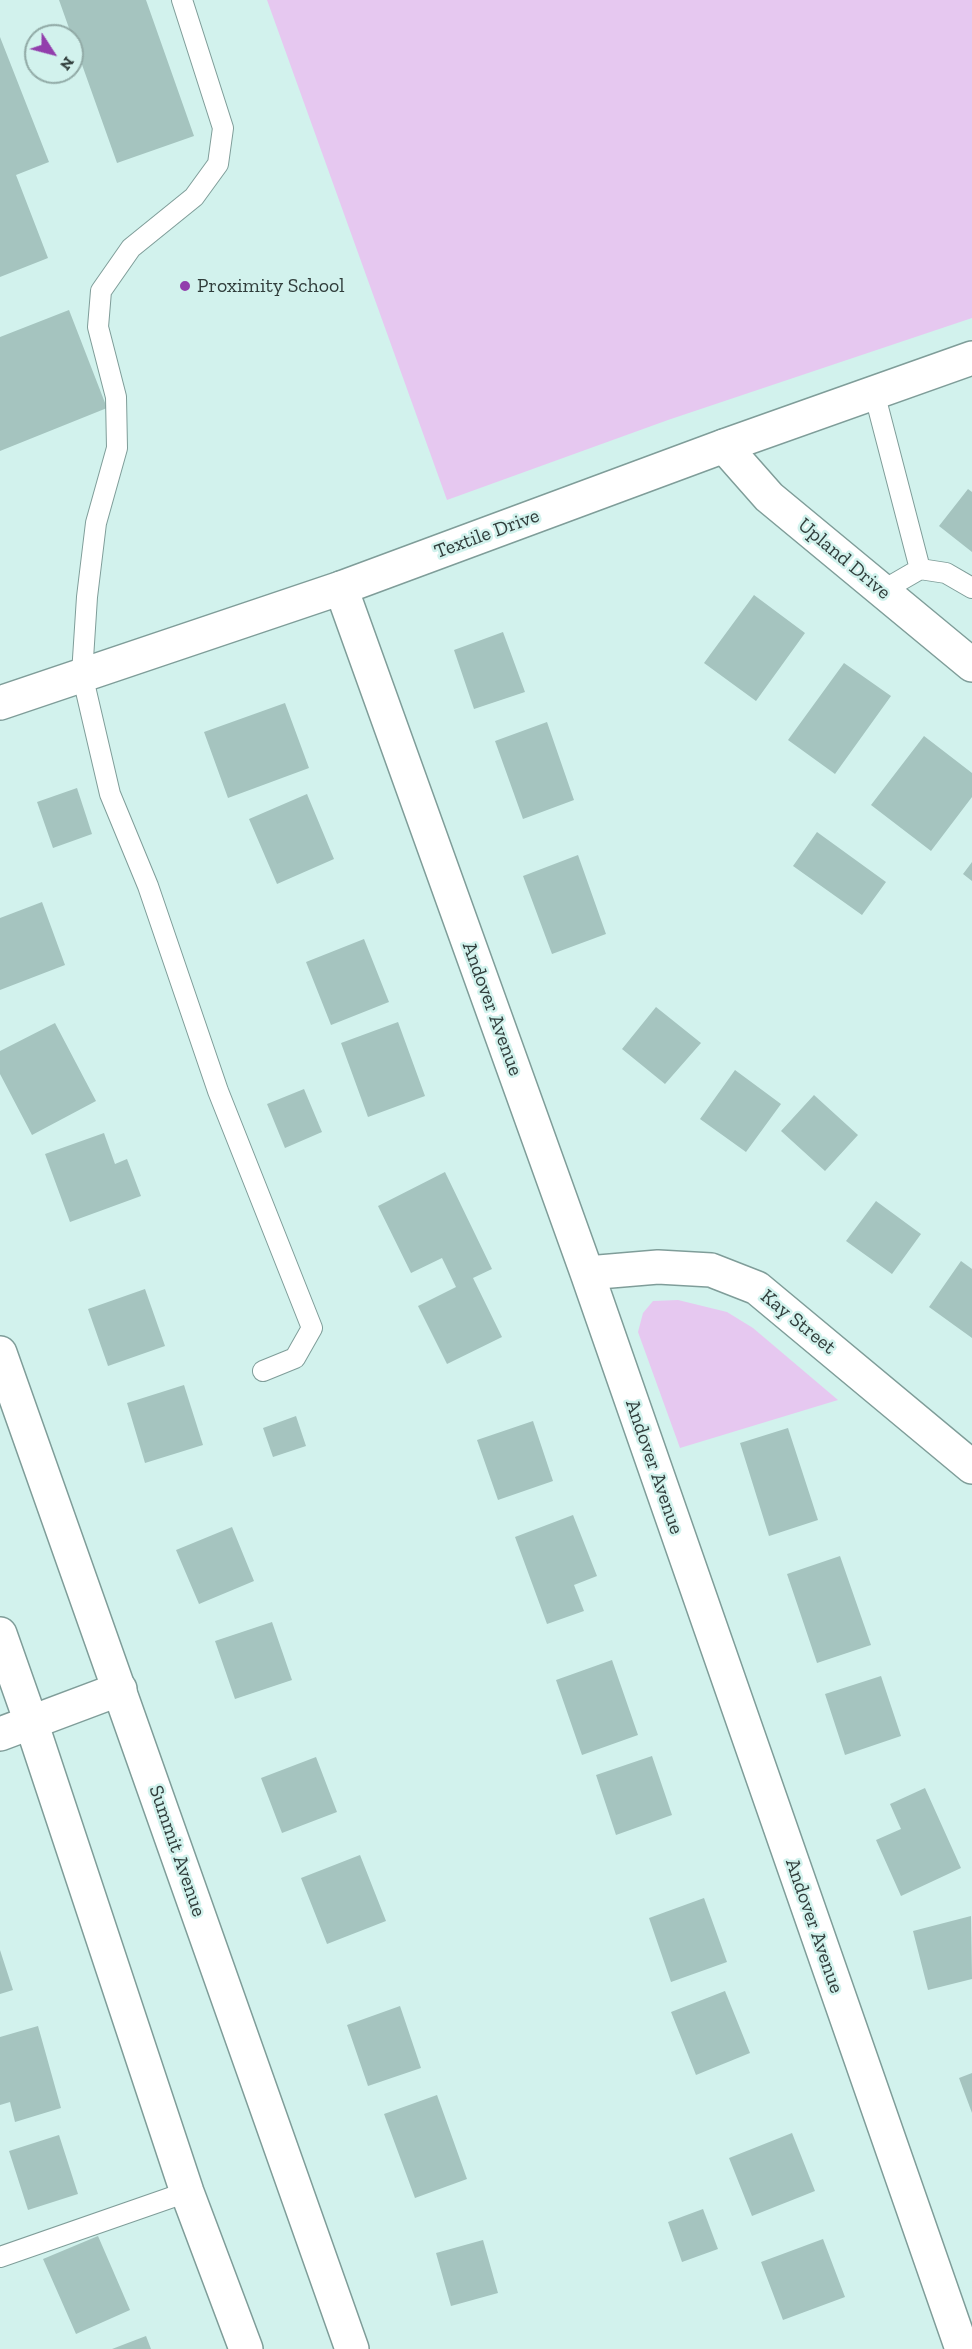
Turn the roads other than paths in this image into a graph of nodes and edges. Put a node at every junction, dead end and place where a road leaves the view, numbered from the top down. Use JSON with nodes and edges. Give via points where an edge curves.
{"nodes":[{"id":1,"x":182,"y":0,"type":"edge"},
{"id":2,"x":972,"y":358,"type":"edge"},
{"id":3,"x":874,"y":392,"type":"junction"},
{"id":4,"x":724,"y":446,"type":"junction"},
{"id":5,"x":920,"y":569,"type":"junction"},
{"id":6,"x":341,"y":588,"type":"junction"},
{"id":7,"x":972,"y":588,"type":"edge"},
{"id":8,"x":882,"y":591,"type":"junction"},
{"id":9,"x":972,"y":665,"type":"edge"},
{"id":10,"x":82,"y":674,"type":"junction"},
{"id":11,"x":0,"y":703,"type":"edge"},
{"id":12,"x":587,"y":1273,"type":"junction"},
{"id":13,"x":0,"y":1353,"type":"edge"},
{"id":14,"x":263,"y":1371,"type":"dead end"},
{"id":15,"x":972,"y":1467,"type":"edge"},
{"id":16,"x":0,"y":1634,"type":"edge"},
{"id":17,"x":120,"y":1689,"type":"junction"},
{"id":18,"x":31,"y":1722,"type":"junction"},
{"id":19,"x":0,"y":1734,"type":"edge"},
{"id":20,"x":187,"y":2192,"type":"junction"},
{"id":21,"x":0,"y":2257,"type":"edge"},
{"id":22,"x":246,"y":2349,"type":"edge"},
{"id":23,"x":352,"y":2349,"type":"edge"},
{"id":24,"x":962,"y":2349,"type":"edge"}],
"edges":[{"from":1,"to":10,"type":"lane","via":[[223,128],[218,164],[194,197],[131,248],[101,291],[98,327],[116,397],[117,448],[96,523]]},
{"from":2,"to":3,"type":"street","name":"Textile Drive"},
{"from":3,"to":4,"type":"street","name":"Textile Drive"},
{"from":3,"to":5,"type":"lane"},
{"from":4,"to":6,"type":"street","name":"Textile Drive"},
{"from":4,"to":8,"type":"street","name":"Upland Drive","via":[[769,497]]},
{"from":5,"to":7,"type":"lane","via":[[946,573]]},
{"from":5,"to":8,"type":"lane"},
{"from":6,"to":10,"type":"street","name":"Textile Drive"},
{"from":6,"to":12,"type":"street","name":"Andover Avenue"},
{"from":8,"to":9,"type":"street","name":"Upland Drive"},
{"from":10,"to":11,"type":"street","name":"Textile Drive"},
{"from":10,"to":14,"type":"lane","via":[[110,794],[148,886],[219,1091],[312,1328],[295,1358]]},
{"from":12,"to":15,"type":"street","name":"Kay Street","via":[[658,1267],[711,1270],[757,1288]]},
{"from":12,"to":24,"type":"street","name":"Andover Avenue"},
{"from":13,"to":17,"type":"street","name":"Summit Avenue"},
{"from":16,"to":18,"type":"street"},
{"from":17,"to":18,"type":"street"},
{"from":17,"to":23,"type":"street","name":"Summit Avenue"},
{"from":18,"to":19,"type":"street"},
{"from":18,"to":20,"type":"street"},
{"from":20,"to":21,"type":"lane"},
{"from":20,"to":22,"type":"street"}]}
